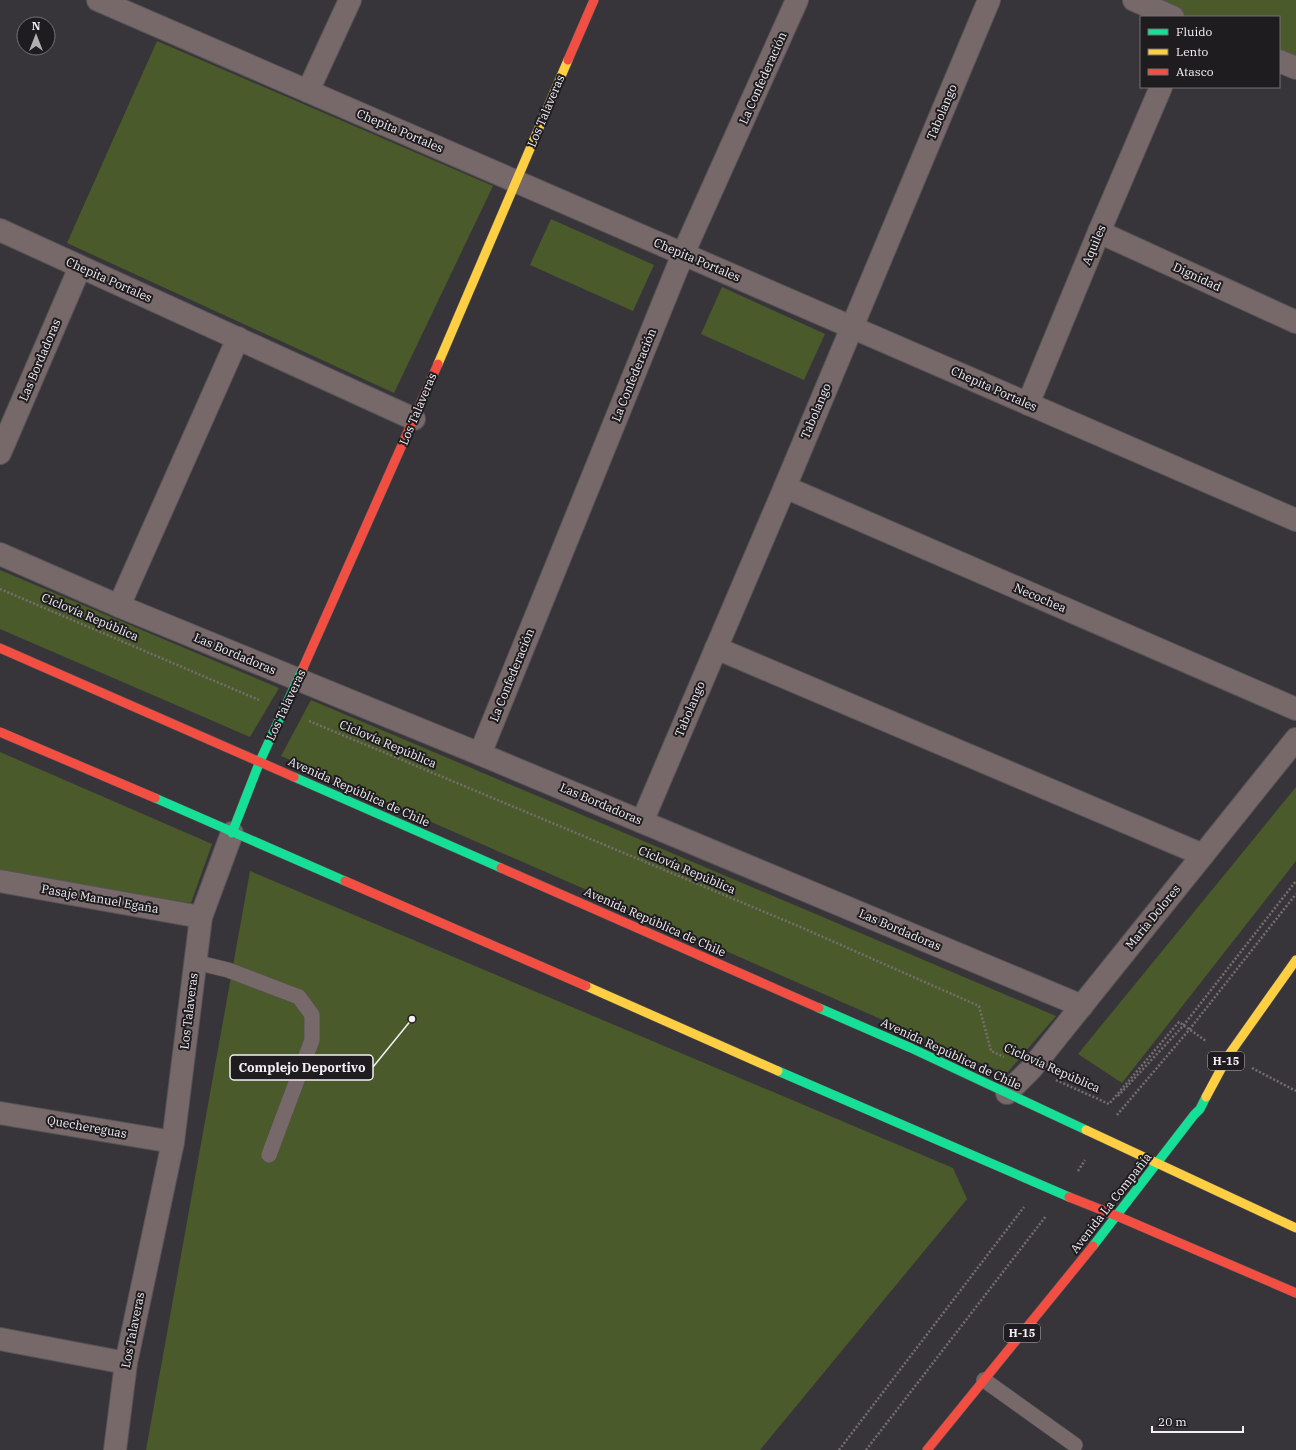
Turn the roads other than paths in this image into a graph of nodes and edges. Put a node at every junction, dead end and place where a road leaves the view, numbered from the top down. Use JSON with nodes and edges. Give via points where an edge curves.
{"nodes":[{"id":1,"x":98,"y":0,"type":"edge"},
{"id":2,"x":350,"y":0,"type":"edge"},
{"id":3,"x":594,"y":0,"type":"edge"},
{"id":4,"x":798,"y":0,"type":"edge"},
{"id":5,"x":989,"y":0,"type":"edge"},
{"id":6,"x":1134,"y":0,"type":"edge"},
{"id":7,"x":135,"y":7,"type":"edge"},
{"id":8,"x":1171,"y":16,"type":"edge"},
{"id":9,"x":1280,"y":61,"type":"edge"},
{"id":10,"x":1296,"y":68,"type":"edge"},
{"id":11,"x":1161,"y":88,"type":"edge"},
{"id":12,"x":308,"y":91,"type":"junction"},
{"id":13,"x":515,"y":181,"type":"junction"},
{"id":14,"x":0,"y":230,"type":"edge"},
{"id":15,"x":1099,"y":232,"type":"junction"},
{"id":16,"x":683,"y":254,"type":"junction"},
{"id":17,"x":80,"y":267,"type":"junction"},
{"id":18,"x":1296,"y":322,"type":"edge"},
{"id":19,"x":852,"y":327,"type":"junction"},
{"id":20,"x":238,"y":338,"type":"junction"},
{"id":21,"x":1028,"y":404,"type":"junction"},
{"id":22,"x":414,"y":419,"type":"junction"},
{"id":23,"x":0,"y":453,"type":"edge"},
{"id":24,"x":785,"y":487,"type":"junction"},
{"id":25,"x":1296,"y":520,"type":"edge"},
{"id":26,"x":0,"y":554,"type":"edge"},
{"id":27,"x":119,"y":606,"type":"junction"},
{"id":28,"x":0,"y":648,"type":"edge"},
{"id":29,"x":716,"y":648,"type":"junction"},
{"id":30,"x":298,"y":680,"type":"junction"},
{"id":31,"x":1296,"y":709,"type":"edge"},
{"id":32,"x":0,"y":732,"type":"edge"},
{"id":33,"x":1296,"y":740,"type":"edge"},
{"id":34,"x":480,"y":754,"type":"junction"},
{"id":35,"x":260,"y":761,"type":"junction"},
{"id":36,"x":642,"y":822,"type":"junction"},
{"id":37,"x":232,"y":833,"type":"junction"},
{"id":38,"x":1203,"y":855,"type":"junction"},
{"id":39,"x":0,"y":881,"type":"edge"},
{"id":40,"x":201,"y":917,"type":"junction"},
{"id":41,"x":1296,"y":960,"type":"edge"},
{"id":42,"x":195,"y":962,"type":"junction"},
{"id":43,"x":1082,"y":1006,"type":"junction"},
{"id":44,"x":1007,"y":1093,"type":"junction"},
{"id":45,"x":0,"y":1113,"type":"edge"},
{"id":46,"x":173,"y":1142,"type":"junction"},
{"id":47,"x":269,"y":1155,"type":"dead end"},
{"id":48,"x":1157,"y":1162,"type":"junction"},
{"id":49,"x":1117,"y":1216,"type":"junction"},
{"id":50,"x":1296,"y":1228,"type":"edge"},
{"id":51,"x":1296,"y":1293,"type":"edge"},
{"id":52,"x":0,"y":1339,"type":"edge"},
{"id":53,"x":126,"y":1363,"type":"junction"},
{"id":54,"x":984,"y":1380,"type":"junction"},
{"id":55,"x":1075,"y":1445,"type":"dead end"},
{"id":56,"x":115,"y":1450,"type":"edge"},
{"id":57,"x":927,"y":1450,"type":"edge"}],
"edges":[{"from":1,"to":7,"type":"street","name":"Chepita Portales"},
{"from":2,"to":12,"type":"street"},
{"from":3,"to":13,"type":"main road","name":"Los Talaveras"},
{"from":4,"to":16,"type":"street","name":"La Confederación"},
{"from":5,"to":19,"type":"street","name":"Tabolango"},
{"from":6,"to":8,"type":"street"},
{"from":7,"to":12,"type":"street","name":"Chepita Portales"},
{"from":9,"to":10,"type":"street"},
{"from":11,"to":15,"type":"street","name":"Aquiles"},
{"from":12,"to":13,"type":"street","name":"Chepita Portales"},
{"from":13,"to":16,"type":"street","name":"Chepita Portales"},
{"from":13,"to":22,"type":"main road","name":"Los Talaveras"},
{"from":14,"to":17,"type":"street","name":"Chepita Portales"},
{"from":15,"to":18,"type":"street","name":"Dignidad"},
{"from":15,"to":21,"type":"street","name":"Aquiles"},
{"from":16,"to":19,"type":"street","name":"Chepita Portales"},
{"from":16,"to":34,"type":"street","name":"La Confederación"},
{"from":17,"to":20,"type":"street","name":"Chepita Portales"},
{"from":17,"to":23,"type":"street","name":"Las Bordadoras"},
{"from":19,"to":21,"type":"street","name":"Chepita Portales"},
{"from":19,"to":24,"type":"street","name":"Tabolango"},
{"from":20,"to":22,"type":"street","name":"Chepita Portales"},
{"from":20,"to":27,"type":"street"},
{"from":21,"to":25,"type":"street","name":"Chepita Portales"},
{"from":22,"to":30,"type":"main road","name":"Los Talaveras"},
{"from":24,"to":29,"type":"street","name":"Tabolango"},
{"from":24,"to":31,"type":"street","name":"Necochea"},
{"from":26,"to":27,"type":"street","name":"Las Bordadoras"},
{"from":27,"to":30,"type":"street","name":"Las Bordadoras"},
{"from":28,"to":35,"type":"main road","name":"Avenida República de Chile"},
{"from":29,"to":36,"type":"street","name":"Tabolango"},
{"from":29,"to":38,"type":"street"},
{"from":30,"to":34,"type":"street","name":"Las Bordadoras"},
{"from":30,"to":35,"type":"main road","name":"Los Talaveras"},
{"from":32,"to":37,"type":"main road"},
{"from":33,"to":38,"type":"street","name":"María Dolores"},
{"from":34,"to":36,"type":"street","name":"Las Bordadoras"},
{"from":35,"to":37,"type":"main road","name":"Los Talaveras"},
{"from":35,"to":44,"type":"main road","name":"Avenida República de Chile","via":[[911,1048]]},
{"from":36,"to":43,"type":"street","name":"Las Bordadoras"},
{"from":37,"to":40,"type":"street","name":"Los Talaveras"},
{"from":37,"to":49,"type":"main road"},
{"from":38,"to":43,"type":"street","name":"María Dolores"},
{"from":39,"to":40,"type":"street","name":"Pasaje Manuel Egaña"},
{"from":40,"to":42,"type":"street","name":"Los Talaveras"},
{"from":41,"to":48,"type":"main road","name":"Avenida La Compañía","number":"H-15","via":[[1228,1056],[1200,1109]]},
{"from":42,"to":46,"type":"street","name":"Los Talaveras"},
{"from":42,"to":47,"type":"lane","via":[[228,970],[299,996],[312,1015],[312,1040]]},
{"from":43,"to":44,"type":"street","name":"María Dolores","via":[[1031,1069]]},
{"from":44,"to":48,"type":"main road","name":"Avenida República de Chile"},
{"from":45,"to":46,"type":"street","name":"Quechereguas"},
{"from":46,"to":53,"type":"street","name":"Los Talaveras"},
{"from":48,"to":49,"type":"main road","name":"Avenida La Compañía","number":"H-15"},
{"from":48,"to":50,"type":"main road","name":"Avenida República de Chile"},
{"from":49,"to":51,"type":"main road"},
{"from":49,"to":54,"type":"main road","name":"Avenida La Compañía","number":"H-15"},
{"from":52,"to":53,"type":"street"},
{"from":53,"to":56,"type":"street","name":"Los Talaveras"},
{"from":54,"to":55,"type":"lane"},
{"from":54,"to":57,"type":"main road","name":"Avenida La Compañía","number":"H-15"}]}
